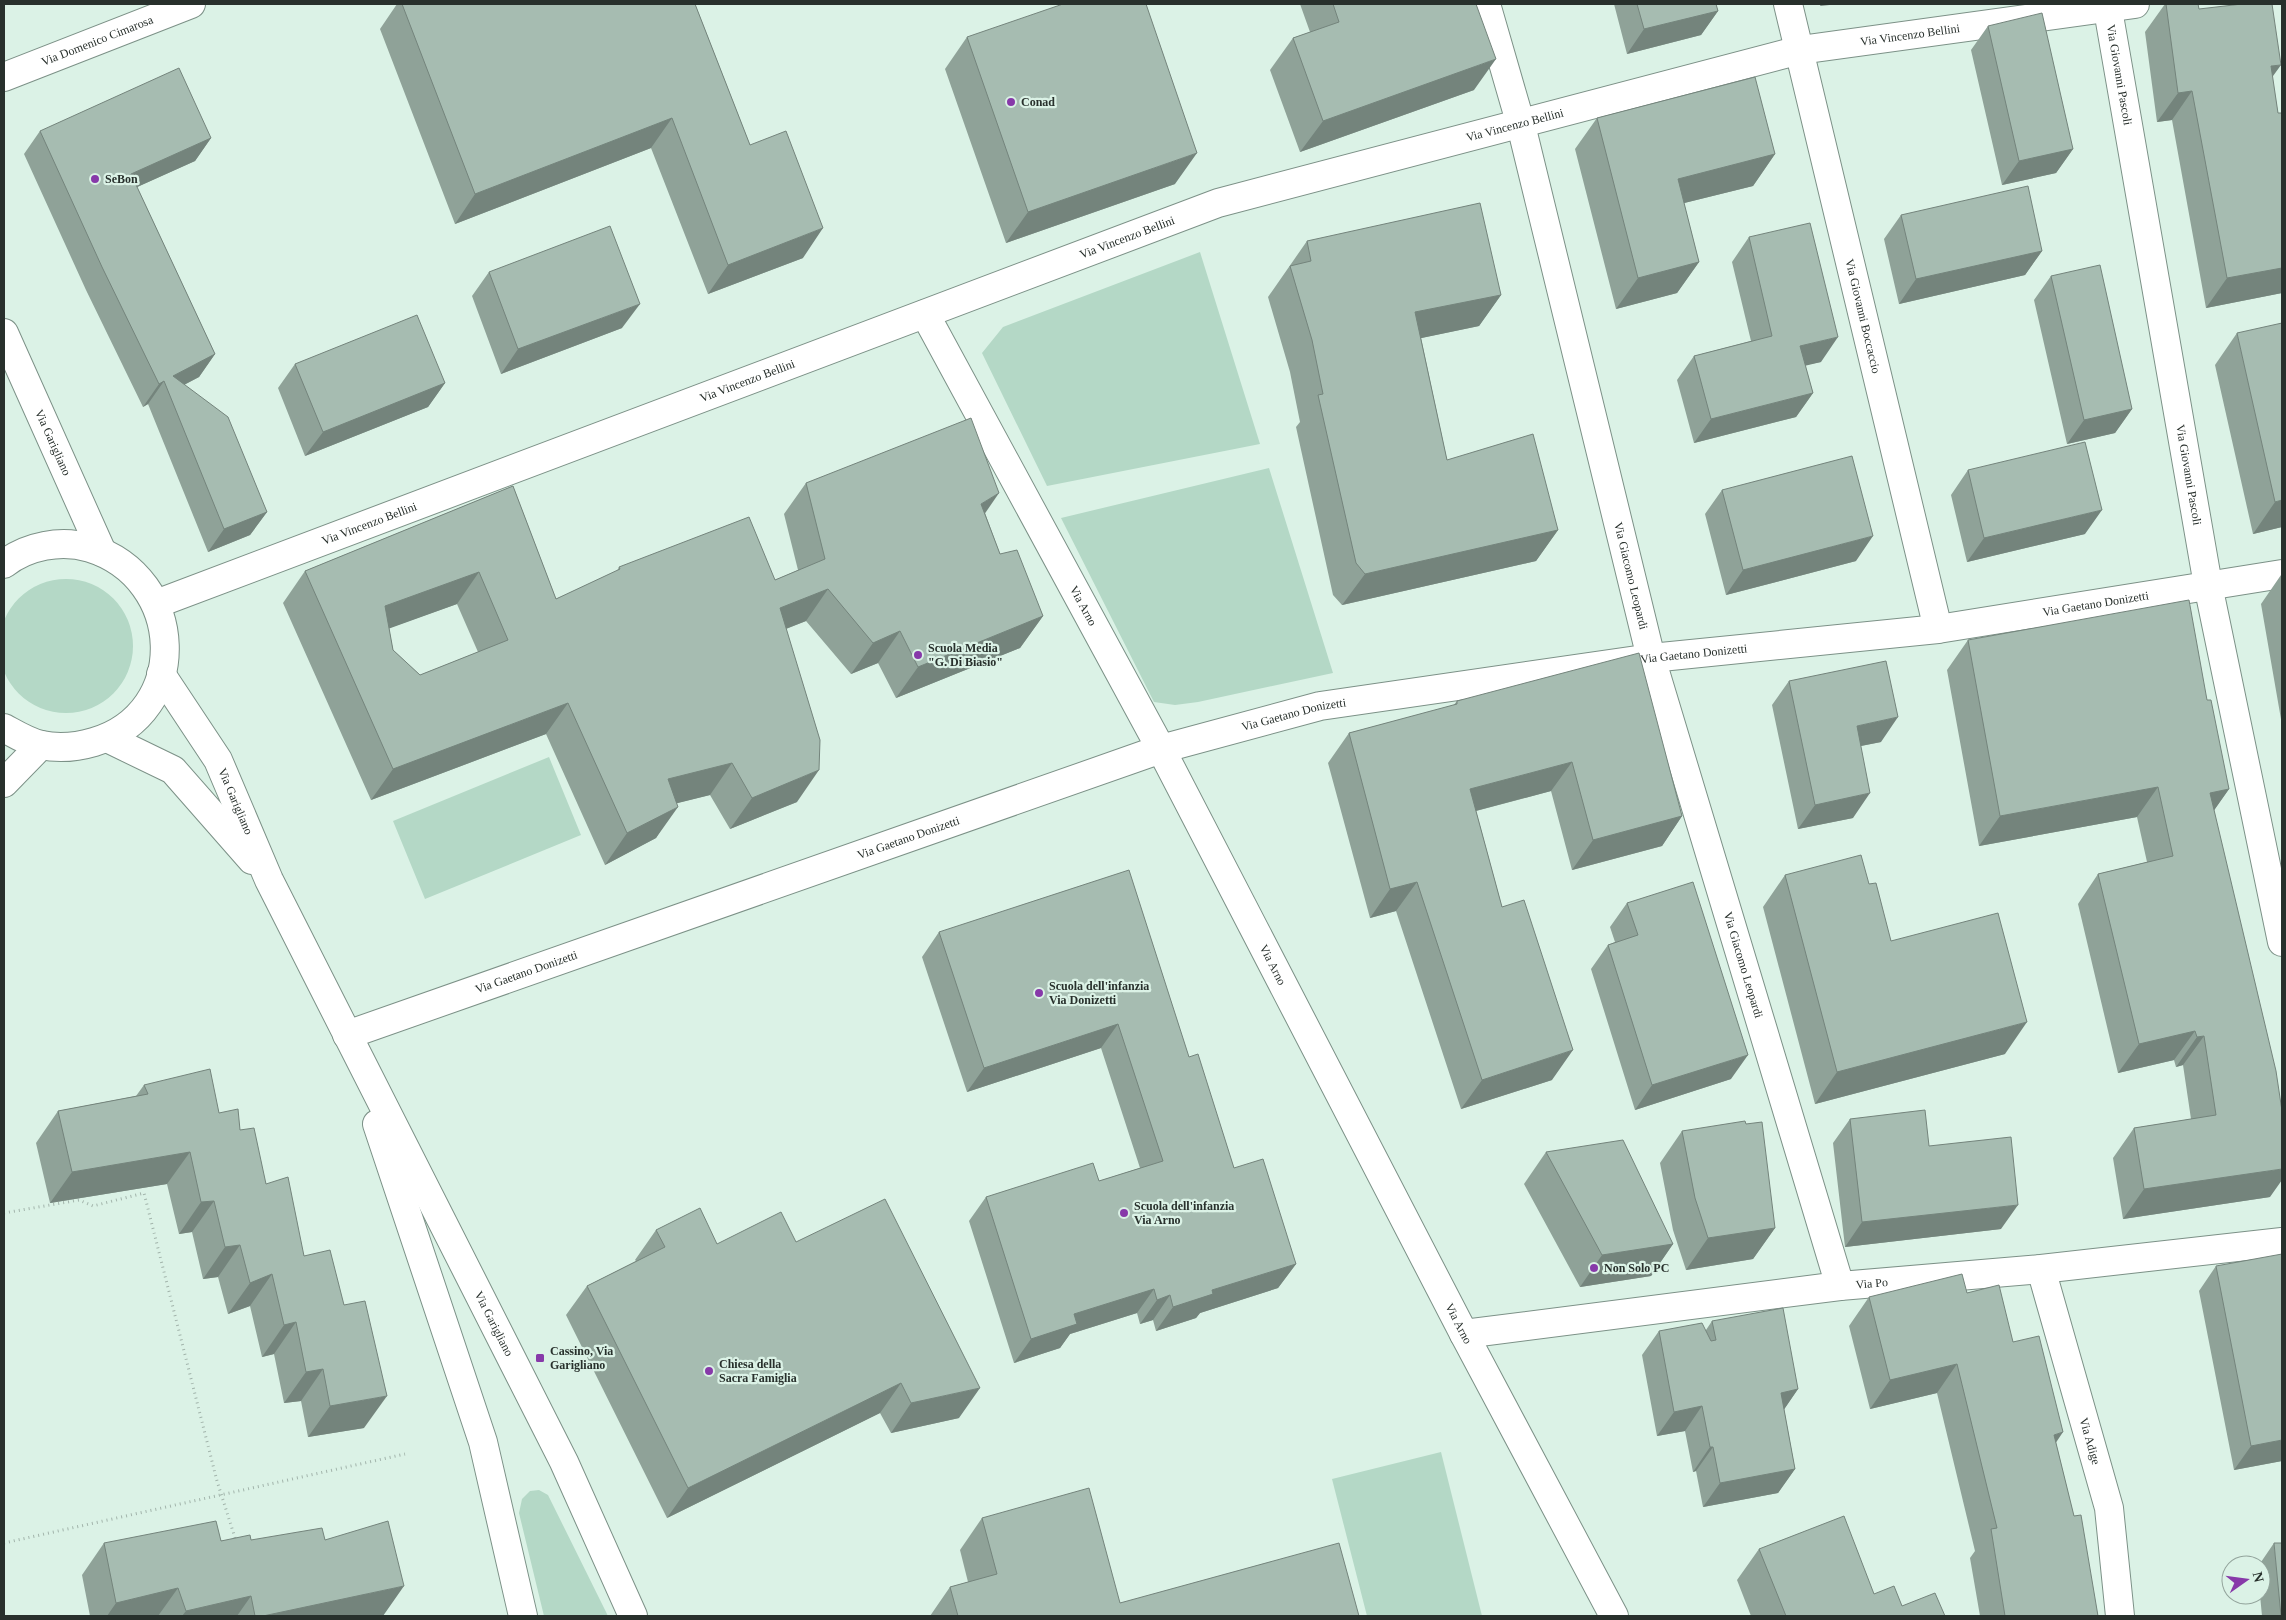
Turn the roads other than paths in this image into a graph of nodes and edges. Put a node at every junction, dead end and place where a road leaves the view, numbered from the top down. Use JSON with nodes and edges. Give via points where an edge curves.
{"nodes":[{"id":1,"x":191,"y":4,"type":"edge"},
{"id":2,"x":1486,"y":4,"type":"edge"},
{"id":3,"x":1788,"y":4,"type":"edge"},
{"id":4,"x":2134,"y":4,"type":"edge"},
{"id":5,"x":2108,"y":6,"type":"edge"},
{"id":6,"x":1800,"y":50,"type":"junction"},
{"id":7,"x":4,"y":77,"type":"edge"},
{"id":8,"x":1521,"y":125,"type":"junction"},
{"id":9,"x":925,"y":314,"type":"junction"},
{"id":10,"x":4,"y":333,"type":"edge"},
{"id":11,"x":102,"y":552,"type":"junction"},
{"id":12,"x":4,"y":564,"type":"edge"},
{"id":13,"x":2282,"y":574,"type":"edge"},
{"id":14,"x":2208,"y":585,"type":"junction"},
{"id":15,"x":156,"y":604,"type":"junction"},
{"id":16,"x":1938,"y":629,"type":"junction"},
{"id":17,"x":1651,"y":658,"type":"junction"},
{"id":18,"x":161,"y":674,"type":"junction"},
{"id":19,"x":4,"y":728,"type":"edge"},
{"id":20,"x":107,"y":738,"type":"junction"},
{"id":21,"x":41,"y":745,"type":"junction"},
{"id":22,"x":1161,"y":749,"type":"junction"},
{"id":23,"x":4,"y":783,"type":"edge"},
{"id":24,"x":269,"y":880,"type":"junction"},
{"id":25,"x":2282,"y":942,"type":"edge"},
{"id":26,"x":347,"y":1035,"type":"junction"},
{"id":27,"x":2282,"y":1242,"type":"edge"},
{"id":28,"x":2041,"y":1269,"type":"junction"},
{"id":29,"x":1840,"y":1286,"type":"junction"},
{"id":30,"x":1464,"y":1334,"type":"junction"},
{"id":31,"x":523,"y":1616,"type":"edge"},
{"id":32,"x":633,"y":1616,"type":"edge"},
{"id":33,"x":1614,"y":1616,"type":"edge"},
{"id":34,"x":2120,"y":1616,"type":"edge"}],
"edges":[{"from":1,"to":7,"type":"street","name":"Via Domenico Cimarosa"},
{"from":2,"to":8,"type":"street","name":"Via Giacomo Leopardi"},
{"from":3,"to":6,"type":"street","name":"Via Giovanni Boccaccio"},
{"from":4,"to":5,"type":"street","name":"Via Vincenzo Bellini"},
{"from":5,"to":6,"type":"street","name":"Via Vincenzo Bellini"},
{"from":5,"to":14,"type":"street","name":"Via Giovanni Pascoli"},
{"from":6,"to":8,"type":"street","name":"Via Vincenzo Bellini"},
{"from":6,"to":16,"type":"street","name":"Via Giovanni Boccaccio"},
{"from":8,"to":9,"type":"street","name":"Via Vincenzo Bellini","via":[[1218,203]]},
{"from":8,"to":17,"type":"street","name":"Via Giacomo Leopardi"},
{"from":9,"to":15,"type":"street","name":"Via Vincenzo Bellini"},
{"from":9,"to":22,"type":"street","name":"Via Arno"},
{"from":10,"to":11,"type":"street","name":"Via Garigliano"},
{"from":11,"to":12,"type":"street","via":[[84,546],[46,546],[27,551]]},
{"from":11,"to":15,"type":"street","via":[[134,573]]},
{"from":13,"to":14,"type":"street","name":"Via Gaetano Donizetti"},
{"from":14,"to":16,"type":"street","name":"Via Gaetano Donizetti"},
{"from":14,"to":25,"type":"street","name":"Via Giovanni Pascoli"},
{"from":15,"to":18,"type":"street","via":[[165,639]]},
{"from":16,"to":17,"type":"street","name":"Via Gaetano Donizetti"},
{"from":17,"to":22,"type":"street","name":"Via Gaetano Donizetti","via":[[1320,706]]},
{"from":17,"to":29,"type":"street","name":"Via Giacomo Leopardi"},
{"from":18,"to":20,"type":"street","via":[[141,712]]},
{"from":18,"to":24,"type":"street","name":"Via Garigliano","via":[[218,760]]},
{"from":19,"to":21,"type":"street"},
{"from":20,"to":21,"type":"street","via":[[75,747]]},
{"from":20,"to":24,"type":"street","name":"Via Garigliano","via":[[174,770]]},
{"from":21,"to":23,"type":"street"},
{"from":22,"to":26,"type":"street","name":"Via Gaetano Donizetti"},
{"from":22,"to":30,"type":"street","name":"Via Arno"},
{"from":24,"to":26,"type":"street","name":"Via Garigliano"},
{"from":26,"to":31,"type":"street","name":"Via Garigliano","via":[[483,1442]]},
{"from":26,"to":32,"type":"street","name":"Via Garigliano","via":[[564,1462]]},
{"from":27,"to":28,"type":"street","name":"Via Po"},
{"from":28,"to":29,"type":"street","name":"Via Po"},
{"from":28,"to":34,"type":"street","name":"Via Adige","via":[[2108,1508]]},
{"from":29,"to":30,"type":"street","name":"Via Po"},
{"from":30,"to":33,"type":"street","name":"Via Arno"}]}
